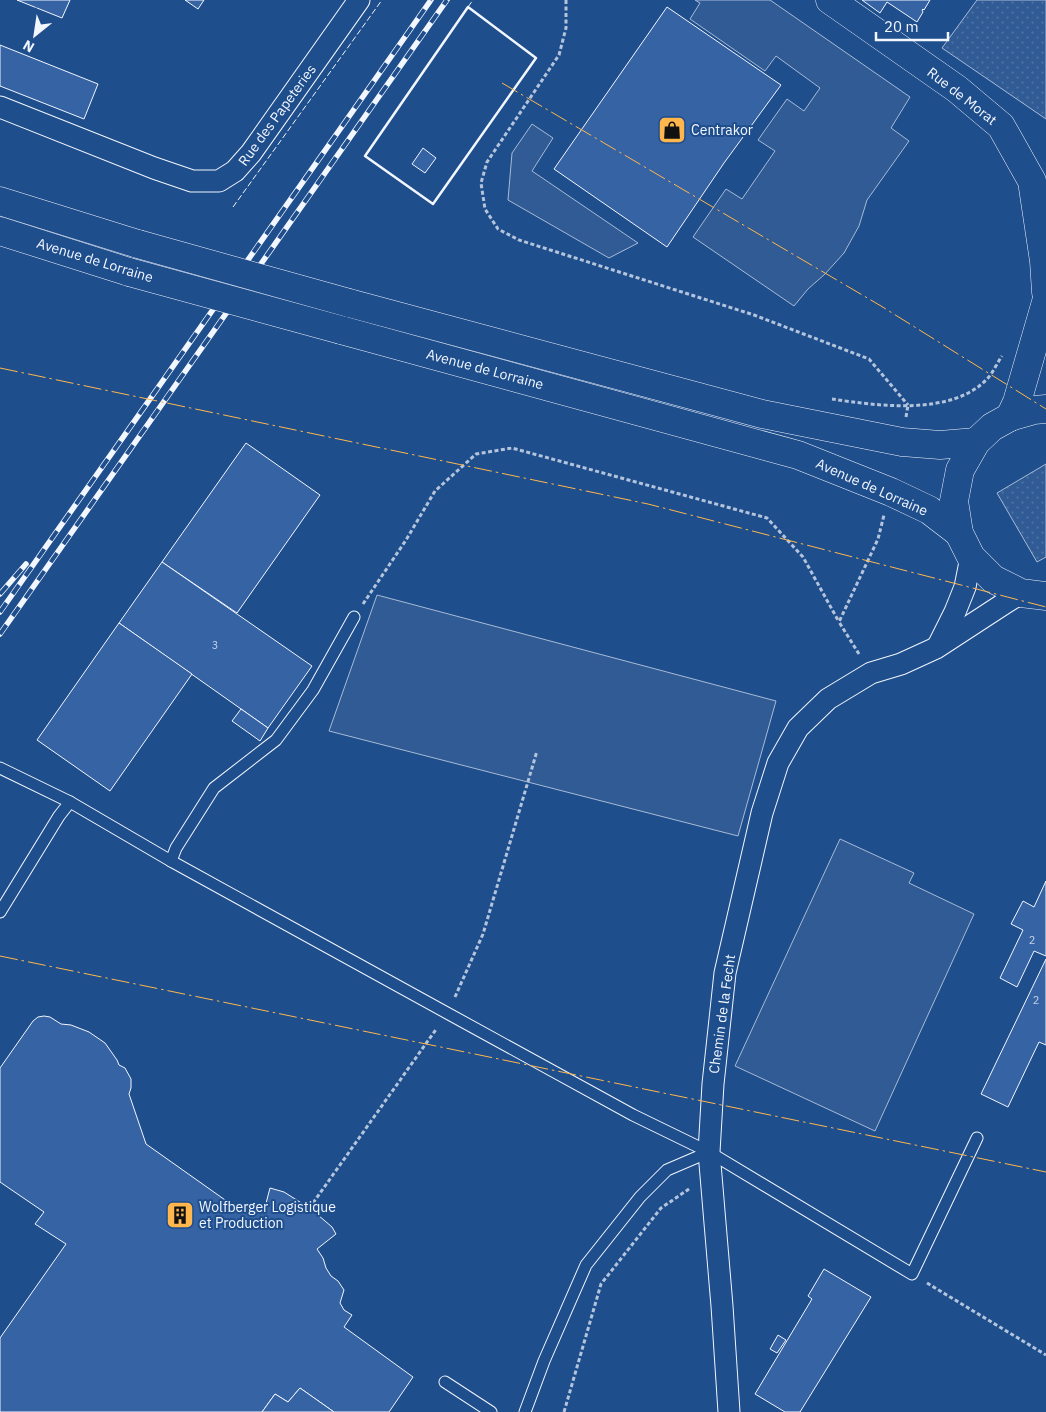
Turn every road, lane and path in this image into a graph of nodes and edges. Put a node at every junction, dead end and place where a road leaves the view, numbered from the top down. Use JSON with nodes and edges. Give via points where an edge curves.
{"nodes":[{"id":1,"x":360,"y":0,"type":"edge"},
{"id":2,"x":566,"y":0,"type":"edge"},
{"id":3,"x":830,"y":0,"type":"edge"},
{"id":4,"x":0,"y":107,"type":"edge"},
{"id":5,"x":0,"y":200,"type":"edge"},
{"id":6,"x":0,"y":231,"type":"edge"},
{"id":7,"x":1046,"y":292,"type":"edge"},
{"id":8,"x":1046,"y":302,"type":"edge"},
{"id":9,"x":1031,"y":354,"type":"junction"},
{"id":10,"x":908,"y":405,"type":"junction"},
{"id":11,"x":1046,"y":410,"type":"edge"},
{"id":12,"x":1010,"y":417,"type":"junction"},
{"id":13,"x":902,"y":442,"type":"junction"},
{"id":14,"x":976,"y":442,"type":"junction"},
{"id":15,"x":890,"y":492,"type":"junction"},
{"id":16,"x":959,"y":533,"type":"junction"},
{"id":17,"x":971,"y":557,"type":"junction"},
{"id":18,"x":1034,"y":595,"type":"edge"},
{"id":19,"x":354,"y":617,"type":"joint"},
{"id":20,"x":839,"y":622,"type":"junction"},
{"id":21,"x":936,"y":648,"type":"junction"},
{"id":22,"x":871,"y":673,"type":"junction"},
{"id":23,"x":537,"y":751,"type":"dead end"},
{"id":24,"x":0,"y":768,"type":"edge"},
{"id":25,"x":70,"y":802,"type":"junction"},
{"id":26,"x":171,"y":861,"type":"junction"},
{"id":27,"x":0,"y":912,"type":"edge"},
{"id":28,"x":447,"y":1014,"type":"junction"},
{"id":29,"x":977,"y":1138,"type":"dead end"},
{"id":30,"x":708,"y":1152,"type":"junction"},
{"id":31,"x":710,"y":1174,"type":"junction"},
{"id":32,"x":313,"y":1203,"type":"dead end"},
{"id":33,"x":912,"y":1274,"type":"junction"},
{"id":34,"x":1046,"y":1355,"type":"edge"},
{"id":35,"x":445,"y":1382,"type":"dead end"},
{"id":36,"x":491,"y":1412,"type":"edge"},
{"id":37,"x":525,"y":1412,"type":"edge"},
{"id":38,"x":564,"y":1412,"type":"edge"},
{"id":39,"x":730,"y":1412,"type":"edge"}],
"edges":[{"from":1,"to":4,"type":"street","name":"Rue des Papeteries","via":[[251,153],[235,171],[219,181],[192,181]]},
{"from":2,"to":10,"type":"path","via":[[566,28],[559,55],[487,162],[481,182],[485,209],[498,229],[519,240],[754,315],[869,359]]},
{"from":3,"to":7,"type":"main road","name":"Rue de Morat","via":[[957,89],[1001,126],[1032,181]]},
{"from":5,"to":13,"type":"main road","name":"Avenue de Lorraine","bridge":true,"via":[[138,244],[762,414]]},
{"from":6,"to":15,"type":"main road","name":"Avenue de Lorraine","bridge":true,"via":[[129,272],[798,455]]},
{"from":8,"to":9,"type":"main road"},
{"from":9,"to":10,"type":"path","via":[[1004,354],[987,379],[967,394],[928,405]]},
{"from":9,"to":12,"type":"main road"},
{"from":10,"to":13,"type":"path"},
{"from":11,"to":12,"type":"main road"},
{"from":12,"to":14,"type":"main road","via":[[992,427]]},
{"from":13,"to":14,"type":"main road","name":"Avenue de Lorraine","via":[[940,445]]},
{"from":14,"to":16,"type":"main road","via":[[960,470],[954,501]]},
{"from":15,"to":16,"type":"main road","name":"Avenue de Lorraine","via":[[929,510]]},
{"from":15,"to":20,"type":"path","via":[[878,539]]},
{"from":16,"to":17,"type":"main road"},
{"from":17,"to":18,"type":"main road","via":[[993,579]]},
{"from":17,"to":21,"type":"street","via":[[965,587]]},
{"from":18,"to":21,"type":"street","name":"Chemin de la Fecht","via":[[1004,603]]},
{"from":19,"to":20,"type":"path","via":[[435,491],[476,454],[512,448],[767,518],[803,557]]},
{"from":19,"to":26,"type":"lane","via":[[313,690],[276,740],[214,788]]},
{"from":20,"to":22,"type":"path"},
{"from":21,"to":22,"type":"street","name":"Chemin de la Fecht"},
{"from":22,"to":30,"type":"street","name":"Chemin de la Fecht","via":[[828,699],[798,728],[778,763],[762,813],[726,973]]},
{"from":23,"to":28,"type":"path","via":[[483,934]]},
{"from":24,"to":25,"type":"lane"},
{"from":25,"to":26,"type":"lane"},
{"from":25,"to":27,"type":"lane"},
{"from":26,"to":28,"type":"lane"},
{"from":28,"to":30,"type":"lane"},
{"from":28,"to":32,"type":"path"},
{"from":29,"to":33,"type":"lane"},
{"from":30,"to":31,"type":"street","name":"Chemin de la Fecht"},
{"from":30,"to":33,"type":"lane"},
{"from":30,"to":37,"type":"lane","via":[[667,1170],[640,1197],[586,1265]]},
{"from":31,"to":38,"type":"path","via":[[661,1208],[601,1284]]},
{"from":31,"to":39,"type":"street","name":"Chemin de la Fecht"},
{"from":33,"to":34,"type":"path"},
{"from":35,"to":36,"type":"lane"}]}
